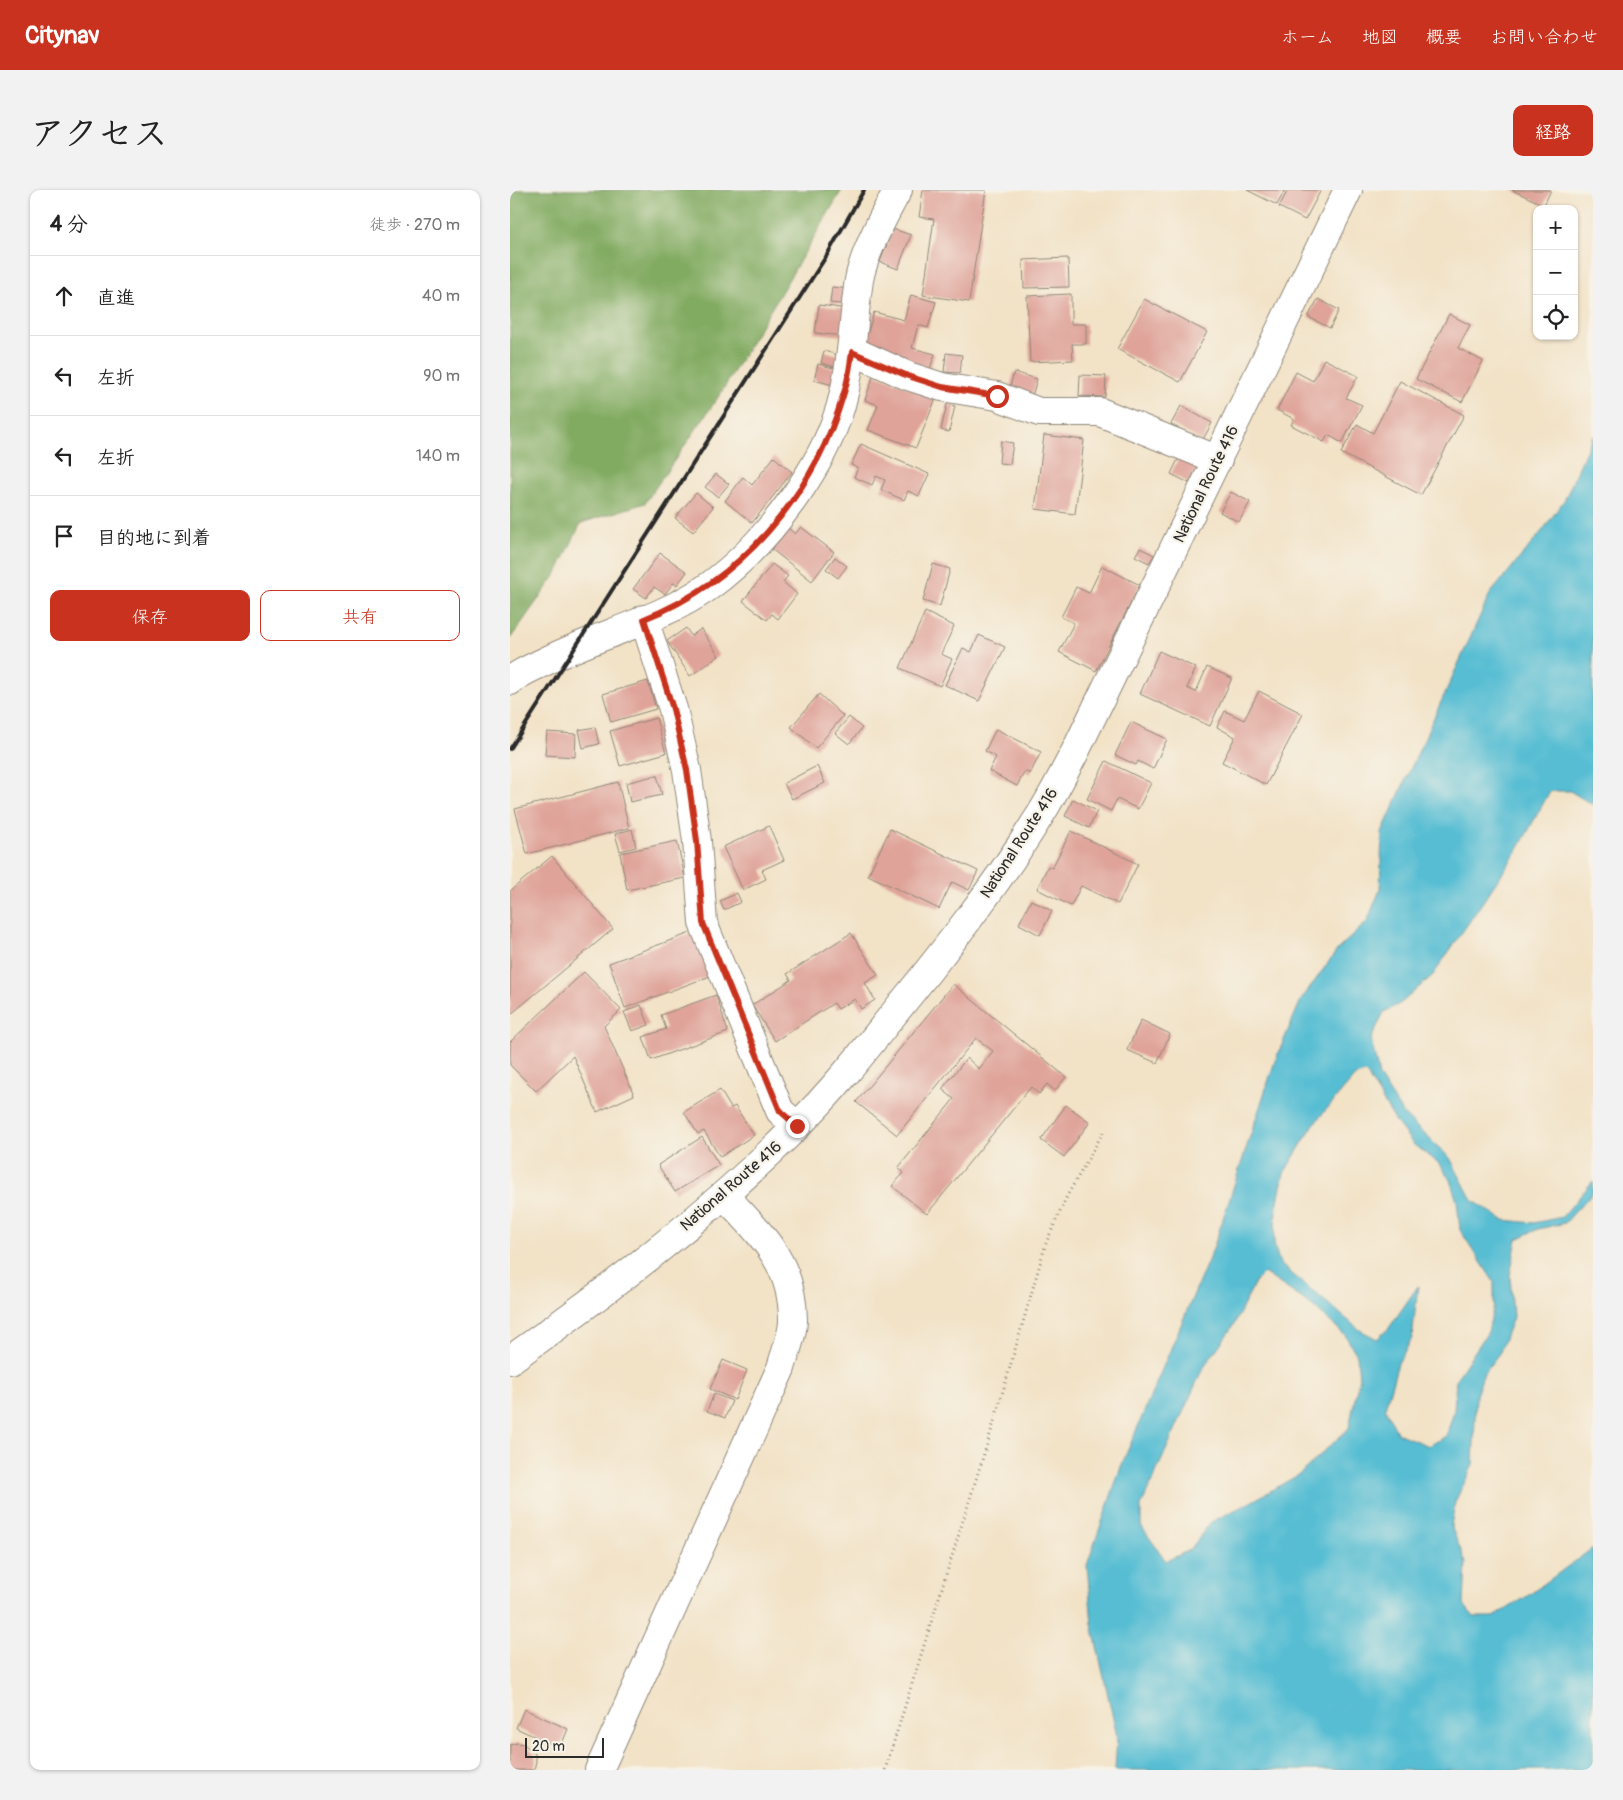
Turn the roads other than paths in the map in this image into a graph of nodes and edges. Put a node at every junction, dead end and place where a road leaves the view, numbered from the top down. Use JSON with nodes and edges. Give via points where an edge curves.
{"nodes":[{"id":1,"x":898,"y":190,"type":"edge"},
{"id":2,"x":1348,"y":190,"type":"edge"},
{"id":3,"x":852,"y":352,"type":"junction"},
{"id":4,"x":1218,"y":460,"type":"junction"},
{"id":5,"x":644,"y":619,"type":"junction"},
{"id":6,"x":510,"y":681,"type":"edge"},
{"id":7,"x":797,"y":1126,"type":"junction"},
{"id":8,"x":724,"y":1195,"type":"junction"},
{"id":9,"x":510,"y":1360,"type":"edge"},
{"id":10,"x":599,"y":1770,"type":"edge"}],
"edges":[{"from":1,"to":3,"type":"main road","via":[[881,222],[860,279]]},
{"from":2,"to":4,"type":"main road","name":"National Route 416"},
{"from":3,"to":4,"type":"main road","via":[[942,387],[997,396],[1039,412],[1100,412]]},
{"from":3,"to":5,"type":"main road","via":[[844,395],[832,428],[808,477],[784,512],[751,551],[707,588]]},
{"from":4,"to":7,"type":"main road","name":"National Route 416","via":[[1074,754],[1037,820],[939,959]]},
{"from":5,"to":6,"type":"main road","via":[[574,647]]},
{"from":5,"to":7,"type":"main road","via":[[673,709],[687,770],[697,841],[703,923],[780,1111]]},
{"from":7,"to":8,"type":"main road","name":"National Route 416"},
{"from":8,"to":9,"type":"main road","name":"National Route 416","via":[[583,1308]]},
{"from":8,"to":10,"type":"main road","via":[[773,1250],[790,1287],[793,1321],[781,1368]]}]}
